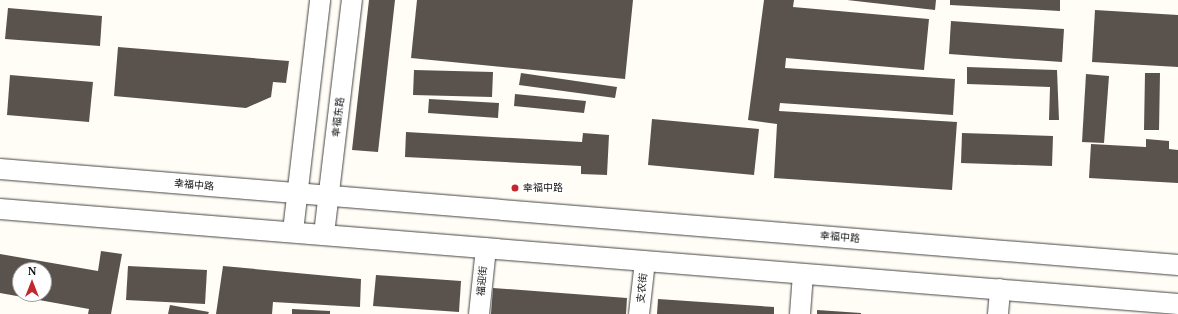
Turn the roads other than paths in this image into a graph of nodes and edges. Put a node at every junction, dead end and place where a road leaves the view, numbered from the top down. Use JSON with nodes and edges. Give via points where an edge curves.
{"nodes":[{"id":1,"x":320,"y":0,"type":"edge"},
{"id":2,"x":352,"y":0,"type":"edge"},
{"id":3,"x":0,"y":169,"type":"edge"},
{"id":4,"x":297,"y":194,"type":"junction"},
{"id":5,"x":328,"y":196,"type":"junction"},
{"id":6,"x":0,"y":209,"type":"edge"},
{"id":7,"x":293,"y":231,"type":"junction"},
{"id":8,"x":324,"y":234,"type":"junction"},
{"id":9,"x":486,"y":248,"type":"junction"},
{"id":10,"x":645,"y":261,"type":"junction"},
{"id":11,"x":1178,"y":265,"type":"edge"},
{"id":12,"x":804,"y":274,"type":"junction"},
{"id":13,"x":1000,"y":289,"type":"junction"},
{"id":14,"x":1178,"y":304,"type":"edge"},
{"id":15,"x":480,"y":314,"type":"edge"},
{"id":16,"x":639,"y":314,"type":"edge"},
{"id":17,"x":800,"y":314,"type":"edge"},
{"id":18,"x":998,"y":314,"type":"edge"}],
"edges":[{"from":1,"to":4,"type":"street"},
{"from":2,"to":5,"type":"street","name":"幸福东路"},
{"from":3,"to":4,"type":"street","name":"幸福中路"},
{"from":4,"to":5,"type":"street","name":"幸福中路"},
{"from":4,"to":7,"type":"street"},
{"from":5,"to":8,"type":"street","name":"幸福东路"},
{"from":5,"to":11,"type":"street","name":"幸福中路"},
{"from":6,"to":7,"type":"street"},
{"from":7,"to":8,"type":"street"},
{"from":8,"to":9,"type":"street"},
{"from":9,"to":10,"type":"street"},
{"from":9,"to":15,"type":"street","name":"福迎街"},
{"from":10,"to":12,"type":"street"},
{"from":10,"to":16,"type":"street","name":"支农街"},
{"from":12,"to":13,"type":"street"},
{"from":12,"to":17,"type":"street"},
{"from":13,"to":14,"type":"street"},
{"from":13,"to":18,"type":"street"}]}
